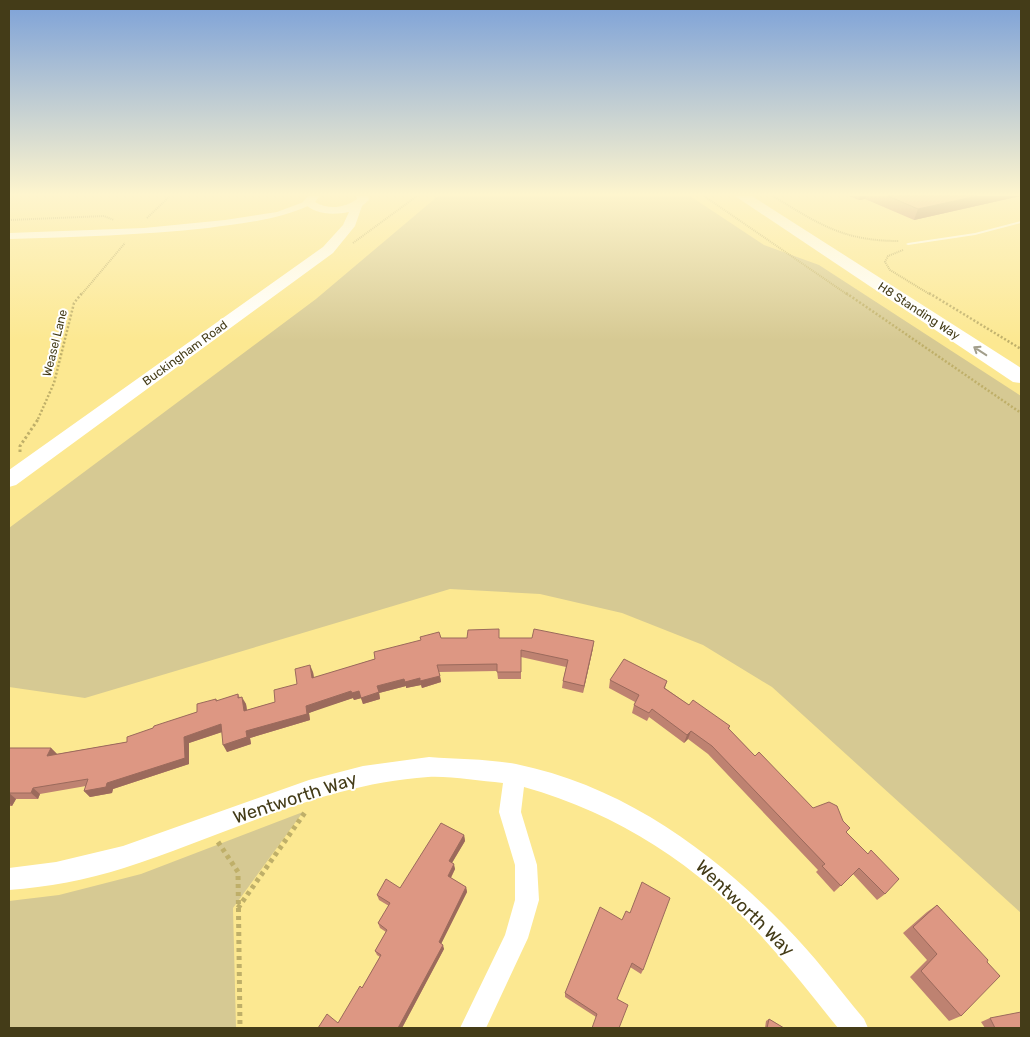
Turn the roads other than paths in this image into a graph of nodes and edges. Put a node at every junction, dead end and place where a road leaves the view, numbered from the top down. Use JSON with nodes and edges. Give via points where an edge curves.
{"nodes":[{"id":1,"x":334,"y":244,"type":"edge"},
{"id":2,"x":817,"y":244,"type":"edge"},
{"id":3,"x":839,"y":244,"type":"edge"},
{"id":4,"x":922,"y":244,"type":"edge"},
{"id":5,"x":908,"y":247,"type":"road end"},
{"id":6,"x":1021,"y":358,"type":"edge"},
{"id":7,"x":1021,"y":377,"type":"edge"},
{"id":8,"x":9,"y":480,"type":"edge"},
{"id":9,"x":515,"y":774,"type":"junction"},
{"id":10,"x":9,"y":879,"type":"edge"},
{"id":11,"x":473,"y":1028,"type":"edge"},
{"id":12,"x":856,"y":1028,"type":"edge"}],
"edges":[{"from":1,"to":8,"type":"main road","name":"Buckingham Road"},
{"from":7,"to":2,"type":"highway","name":"H8 Standing Way","one_way":true},
{"from":3,"to":6,"type":"highway","name":"H8 Standing Way"},
{"from":4,"to":5,"type":"lane"},
{"from":9,"to":10,"type":"street","name":"Wentworth Way","via":[[429,767],[363,776],[309,790],[123,858],[56,873]]},
{"from":9,"to":11,"type":"street","via":[[510,812],[526,865],[526,900],[516,938]]},
{"from":9,"to":12,"type":"street","name":"Wentworth Way","via":[[558,786],[603,804],[650,828],[691,856],[778,936]]}]}
